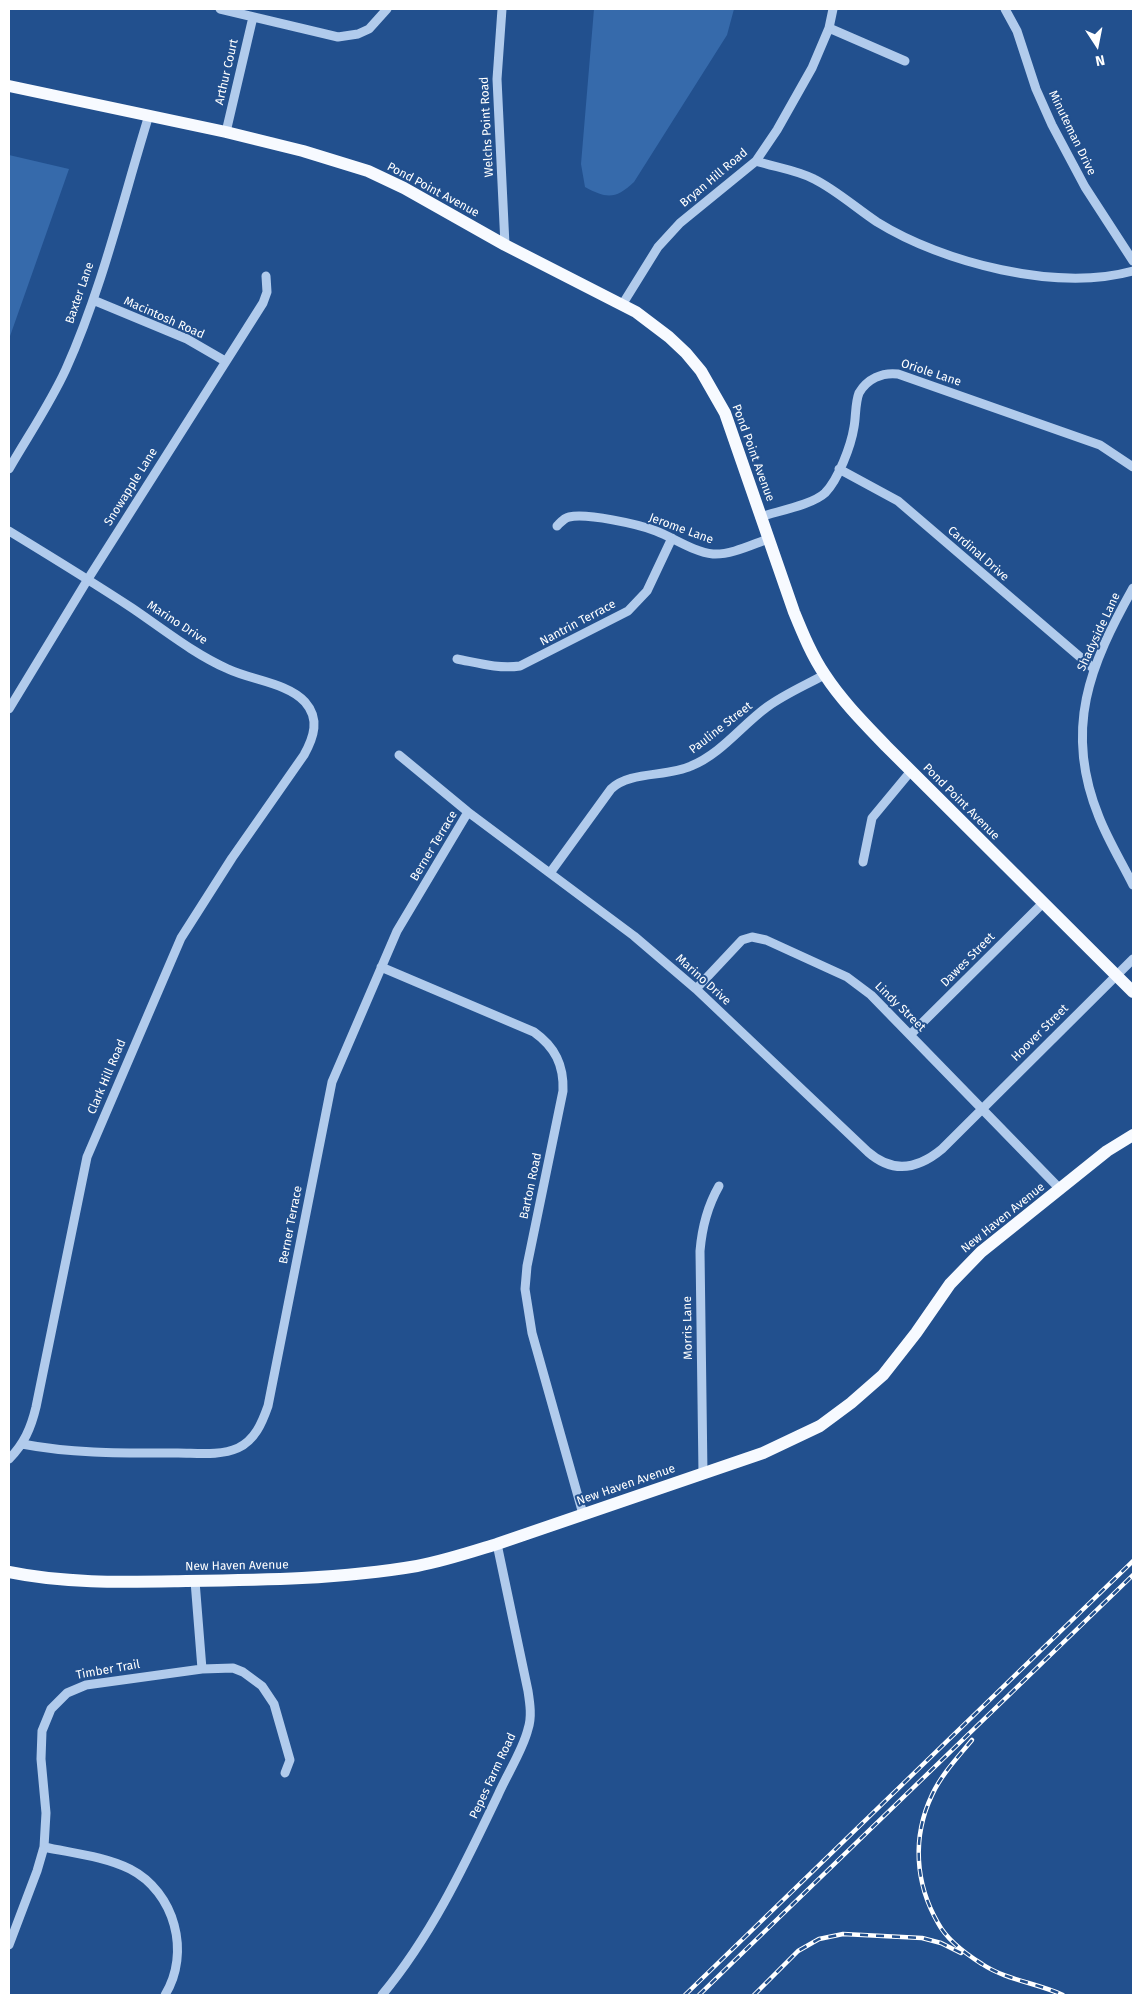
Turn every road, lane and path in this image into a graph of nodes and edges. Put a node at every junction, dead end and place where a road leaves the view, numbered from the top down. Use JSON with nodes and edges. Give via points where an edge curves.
{"nodes":[{"id":1,"x":220,"y":9,"type":"edge"},
{"id":2,"x":387,"y":9,"type":"edge"},
{"id":3,"x":502,"y":9,"type":"edge"},
{"id":4,"x":833,"y":9,"type":"edge"},
{"id":5,"x":1005,"y":9,"type":"edge"},
{"id":6,"x":252,"y":17,"type":"junction"},
{"id":7,"x":829,"y":28,"type":"junction"},
{"id":8,"x":905,"y":61,"type":"dead end"},
{"id":9,"x":9,"y":86,"type":"edge"},
{"id":10,"x":149,"y":115,"type":"junction"},
{"id":11,"x":226,"y":132,"type":"junction"},
{"id":12,"x":756,"y":161,"type":"junction"},
{"id":13,"x":504,"y":245,"type":"junction"},
{"id":14,"x":1133,"y":261,"type":"edge"},
{"id":15,"x":1133,"y":272,"type":"edge"},
{"id":16,"x":266,"y":276,"type":"dead end"},
{"id":17,"x":92,"y":300,"type":"junction"},
{"id":18,"x":622,"y":305,"type":"junction"},
{"id":19,"x":225,"y":361,"type":"junction"},
{"id":20,"x":1133,"y":467,"type":"edge"},
{"id":21,"x":9,"y":468,"type":"edge"},
{"id":22,"x":839,"y":470,"type":"junction"},
{"id":23,"x":760,"y":517,"type":"junction"},
{"id":24,"x":557,"y":526,"type":"dead end"},
{"id":25,"x":9,"y":531,"type":"edge"},
{"id":26,"x":672,"y":538,"type":"junction"},
{"id":27,"x":768,"y":539,"type":"junction"},
{"id":28,"x":88,"y":579,"type":"junction"},
{"id":29,"x":1133,"y":588,"type":"edge"},
{"id":30,"x":457,"y":659,"type":"dead end"},
{"id":31,"x":1094,"y":669,"type":"junction"},
{"id":32,"x":824,"y":675,"type":"junction"},
{"id":33,"x":9,"y":709,"type":"edge"},
{"id":34,"x":313,"y":738,"type":"joint"},
{"id":35,"x":400,"y":755,"type":"dead end"},
{"id":36,"x":911,"y":770,"type":"junction"},
{"id":37,"x":468,"y":812,"type":"junction"},
{"id":38,"x":863,"y":862,"type":"dead end"},
{"id":39,"x":550,"y":873,"type":"junction"},
{"id":40,"x":1133,"y":885,"type":"edge"},
{"id":41,"x":1042,"y":902,"type":"junction"},
{"id":42,"x":1133,"y":958,"type":"edge"},
{"id":43,"x":381,"y":967,"type":"junction"},
{"id":44,"x":1116,"y":975,"type":"junction"},
{"id":45,"x":696,"y":989,"type":"junction"},
{"id":46,"x":1133,"y":992,"type":"edge"},
{"id":47,"x":911,"y":1034,"type":"junction"},
{"id":48,"x":981,"y":1109,"type":"junction"},
{"id":49,"x":1133,"y":1135,"type":"edge"},
{"id":50,"x":719,"y":1186,"type":"dead end"},
{"id":51,"x":1060,"y":1189,"type":"junction"},
{"id":52,"x":22,"y":1444,"type":"junction"},
{"id":53,"x":9,"y":1459,"type":"edge"},
{"id":54,"x":702,"y":1474,"type":"junction"},
{"id":55,"x":583,"y":1514,"type":"junction"},
{"id":56,"x":497,"y":1544,"type":"junction"},
{"id":57,"x":9,"y":1572,"type":"edge"},
{"id":58,"x":195,"y":1581,"type":"junction"},
{"id":59,"x":202,"y":1669,"type":"junction"},
{"id":60,"x":285,"y":1773,"type":"dead end"},
{"id":61,"x":44,"y":1847,"type":"junction"},
{"id":62,"x":9,"y":1945,"type":"edge"},
{"id":63,"x":165,"y":1995,"type":"edge"},
{"id":64,"x":382,"y":1995,"type":"edge"}],
"edges":[{"from":1,"to":6,"type":"street"},
{"from":2,"to":6,"type":"street","via":[[369,29],[338,37]]},
{"from":3,"to":13,"type":"street","name":"Welchs Point Road","via":[[497,79]]},
{"from":4,"to":7,"type":"street","name":"Bryan Hill Road"},
{"from":5,"to":14,"type":"street","name":"Minuteman Drive","via":[[1017,31],[1052,125],[1085,187]]},
{"from":6,"to":11,"type":"street","name":"Arthur Court"},
{"from":7,"to":8,"type":"street"},
{"from":7,"to":12,"type":"street","name":"Bryan Hill Road","via":[[798,96]]},
{"from":9,"to":10,"type":"main road","name":"Pond Point Avenue"},
{"from":10,"to":11,"type":"main road","name":"Pond Point Avenue"},
{"from":10,"to":17,"type":"street","name":"Baxter Lane"},
{"from":11,"to":13,"type":"main road","name":"Pond Point Avenue","via":[[368,171]]},
{"from":12,"to":15,"type":"street","via":[[813,178],[878,222],[935,250],[989,268],[1086,278]]},
{"from":12,"to":18,"type":"street","name":"Bryan Hill Road","via":[[680,223],[658,247]]},
{"from":13,"to":18,"type":"main road","name":"Pond Point Avenue"},
{"from":16,"to":19,"type":"street","name":"Snowapple Lane","via":[[264,303]]},
{"from":17,"to":19,"type":"street","name":"Macintosh Road","via":[[187,339]]},
{"from":17,"to":21,"type":"street","name":"Baxter Lane","via":[[55,391]]},
{"from":18,"to":23,"type":"main road","name":"Pond Point Avenue","via":[[670,337],[701,371],[725,413]]},
{"from":19,"to":28,"type":"street","name":"Snowapple Lane"},
{"from":20,"to":22,"type":"street","name":"Oriole Lane","via":[[1100,445],[893,374],[871,380],[859,394],[854,429]]},
{"from":22,"to":23,"type":"street","name":"Oriole Lane","via":[[830,487],[818,498]]},
{"from":22,"to":31,"type":"street","name":"Cardinal Drive","via":[[898,501]]},
{"from":23,"to":27,"type":"main road","name":"Pond Point Avenue"},
{"from":24,"to":26,"type":"street","name":"Jerome Lane","via":[[571,517],[597,518],[653,530]]},
{"from":25,"to":28,"type":"street","name":"Marino Drive"},
{"from":26,"to":27,"type":"street","name":"Jerome Lane","via":[[713,554]]},
{"from":26,"to":30,"type":"street","name":"Nantrin Terrace","via":[[647,591],[628,611],[520,666],[487,666]]},
{"from":27,"to":32,"type":"main road","name":"Pond Point Avenue","via":[[803,634]]},
{"from":28,"to":33,"type":"street","name":"Snowapple Lane"},
{"from":28,"to":34,"type":"street","name":"Marino Drive","via":[[204,656],[228,669],[296,694],[310,709],[314,719]]},
{"from":29,"to":31,"type":"street","name":"Shadyside Lane"},
{"from":31,"to":40,"type":"street","name":"Shadyside Lane","via":[[1082,715],[1081,749],[1099,817]]},
{"from":32,"to":36,"type":"main road","name":"Pond Point Avenue","via":[[853,711]]},
{"from":32,"to":39,"type":"street","name":"Pauline Street","via":[[768,706],[704,760],[679,771],[618,783]]},
{"from":34,"to":52,"type":"street","name":"Clark Hill Road","via":[[181,938],[87,1157],[36,1407]]},
{"from":35,"to":37,"type":"street","name":"Marino Drive"},
{"from":36,"to":38,"type":"street","via":[[872,818]]},
{"from":36,"to":41,"type":"main road","name":"Pond Point Avenue"},
{"from":37,"to":39,"type":"street","name":"Marino Drive"},
{"from":37,"to":43,"type":"street","name":"Berner Terrace","via":[[398,931]]},
{"from":39,"to":45,"type":"street","name":"Marino Drive","via":[[634,936]]},
{"from":41,"to":44,"type":"main road","name":"Pond Point Avenue"},
{"from":41,"to":47,"type":"street","name":"Dawes Street"},
{"from":42,"to":44,"type":"street"},
{"from":43,"to":52,"type":"street","name":"Berner Terrace","via":[[332,1082],[268,1406],[260,1427],[236,1449],[214,1453],[82,1452]]},
{"from":43,"to":55,"type":"street","name":"Barton Road","via":[[534,1032],[558,1056],[563,1091],[524,1289],[532,1332]]},
{"from":44,"to":46,"type":"main road","name":"Pond Point Avenue"},
{"from":44,"to":48,"type":"street","name":"Hoover Street"},
{"from":45,"to":47,"type":"street","name":"Lindy Street","via":[[738,944],[756,937],[857,983]]},
{"from":45,"to":48,"type":"street","name":"Marino Drive","via":[[868,1152],[885,1164],[909,1166],[927,1160]]},
{"from":47,"to":48,"type":"street","name":"Lindy Street"},
{"from":48,"to":51,"type":"street","name":"Lindy Street"},
{"from":49,"to":51,"type":"main road","name":"New Haven Avenue","via":[[1107,1151]]},
{"from":50,"to":54,"type":"street","name":"Morris Lane","via":[[709,1203],[700,1251]]},
{"from":51,"to":54,"type":"main road","name":"New Haven Avenue","via":[[962,1270],[898,1356],[851,1403],[808,1433]]},
{"from":52,"to":53,"type":"street","name":"Clark Hill Road"},
{"from":54,"to":55,"type":"main road","name":"New Haven Avenue"},
{"from":55,"to":56,"type":"main road","name":"New Haven Avenue"},
{"from":56,"to":58,"type":"main road","name":"New Haven Avenue","via":[[390,1570],[295,1579]]},
{"from":56,"to":64,"type":"street","name":"Pepes Farm Road","via":[[528,1691],[528,1731],[471,1851],[428,1931]]},
{"from":57,"to":58,"type":"main road","name":"New Haven Avenue","via":[[95,1581]]},
{"from":58,"to":59,"type":"street"},
{"from":59,"to":60,"type":"street","name":"Timber Trail","via":[[233,1668],[262,1686],[279,1716],[290,1760]]},
{"from":59,"to":61,"type":"street","name":"Timber Trail","via":[[86,1685],[67,1692],[56,1702],[47,1715],[41,1745],[46,1813]]},
{"from":61,"to":62,"type":"street","name":"Timber Trail"},
{"from":61,"to":63,"type":"street","via":[[123,1866],[159,1893],[174,1922],[179,1952],[174,1977]]}]}
